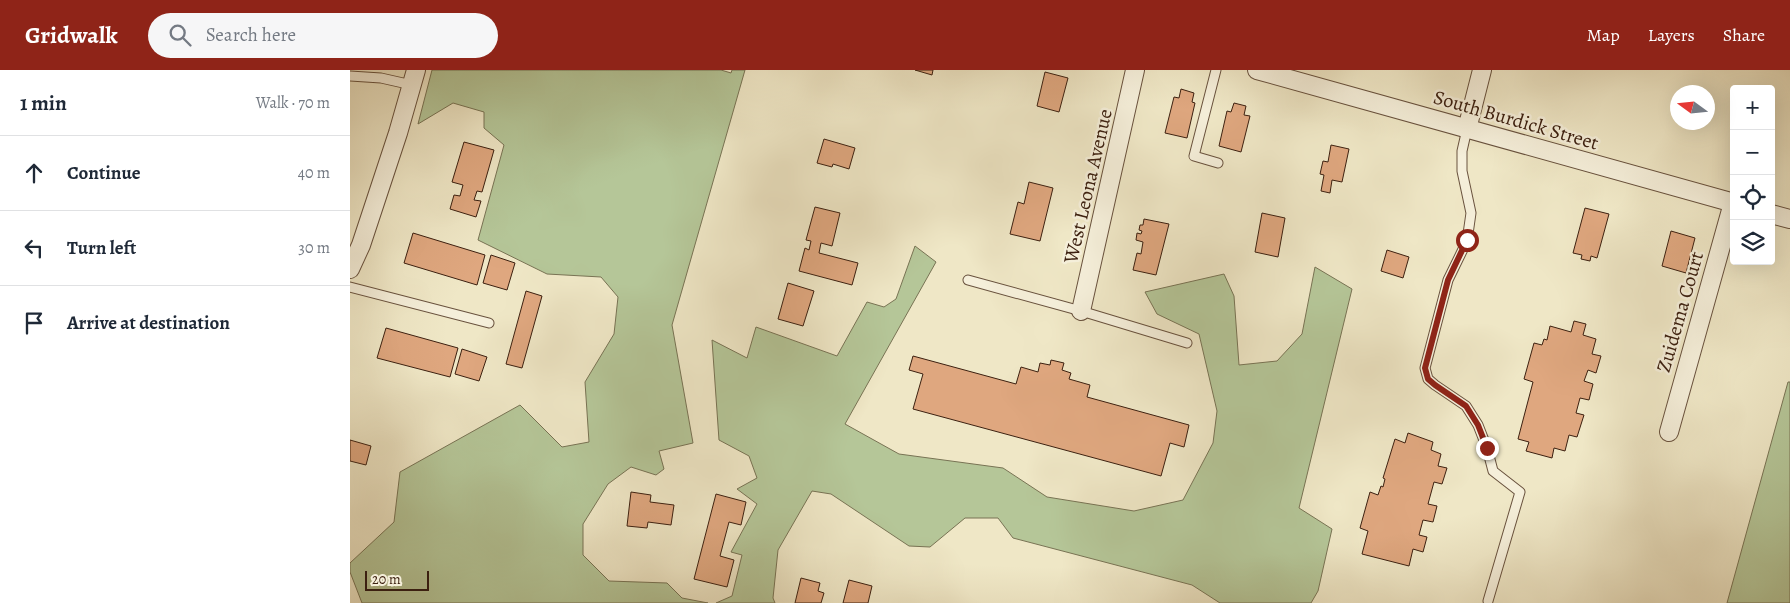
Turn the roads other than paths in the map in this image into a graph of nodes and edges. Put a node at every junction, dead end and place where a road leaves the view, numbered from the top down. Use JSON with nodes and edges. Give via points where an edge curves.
{"nodes":[{"id":1,"x":1135,"y":70,"type":"edge"},
{"id":2,"x":1216,"y":70,"type":"edge"},
{"id":3,"x":1258,"y":70,"type":"edge"},
{"id":4,"x":1482,"y":70,"type":"edge"},
{"id":5,"x":350,"y":76,"type":"edge"},
{"id":6,"x":414,"y":78,"type":"edge"},
{"id":7,"x":1467,"y":129,"type":"junction"},
{"id":8,"x":1218,"y":162,"type":"dead end"},
{"id":9,"x":1730,"y":202,"type":"edge"},
{"id":10,"x":1730,"y":214,"type":"edge"},
{"id":11,"x":1775,"y":215,"type":"edge"},
{"id":12,"x":1790,"y":219,"type":"edge"},
{"id":13,"x":350,"y":269,"type":"edge"},
{"id":14,"x":968,"y":280,"type":"dead end"},
{"id":15,"x":350,"y":287,"type":"edge"},
{"id":16,"x":1082,"y":311,"type":"junction"},
{"id":17,"x":490,"y":323,"type":"dead end"},
{"id":18,"x":1187,"y":343,"type":"dead end"},
{"id":19,"x":1668,"y":432,"type":"dead end"},
{"id":20,"x":1488,"y":601,"type":"dead end"}],
"edges":[{"from":1,"to":16,"type":"street","name":"West Leona Avenue"},
{"from":2,"to":8,"type":"lane","via":[[1194,156]]},
{"from":3,"to":7,"type":"street","name":"South Burdick Street"},
{"from":4,"to":7,"type":"street"},
{"from":5,"to":6,"type":"lane"},
{"from":6,"to":13,"type":"street","via":[[361,245]]},
{"from":7,"to":9,"type":"street","name":"South Burdick Street"},
{"from":7,"to":20,"type":"lane","via":[[1462,151],[1462,170],[1471,213],[1467,240],[1448,280],[1425,368],[1428,379],[1466,406],[1478,425],[1493,471],[1520,492]]},
{"from":10,"to":19,"type":"street","name":"Zuidema Court"},
{"from":11,"to":12,"type":"street"},
{"from":14,"to":16,"type":"lane"},
{"from":15,"to":17,"type":"lane"},
{"from":16,"to":18,"type":"lane"}]}
